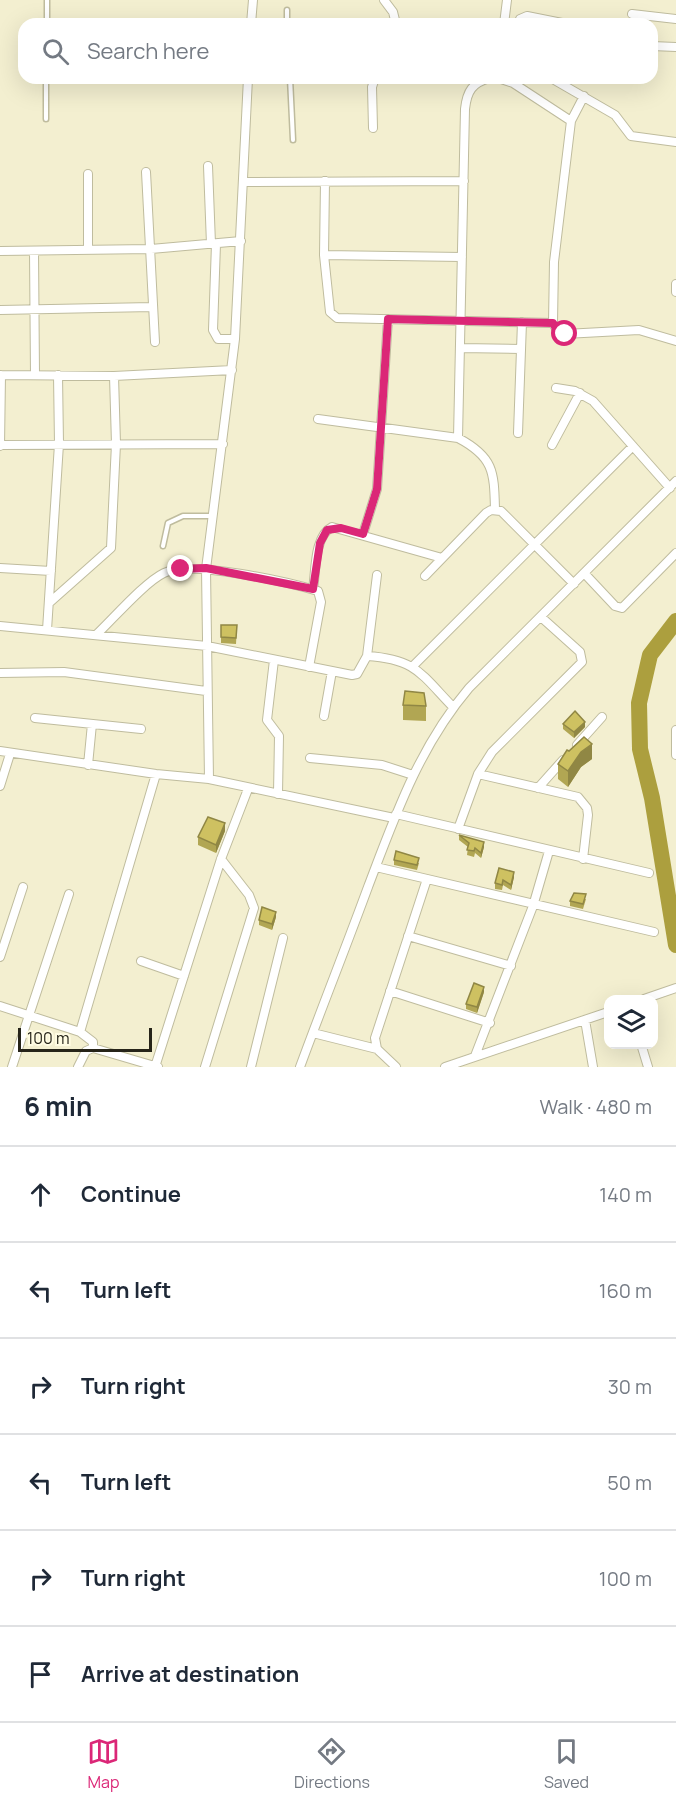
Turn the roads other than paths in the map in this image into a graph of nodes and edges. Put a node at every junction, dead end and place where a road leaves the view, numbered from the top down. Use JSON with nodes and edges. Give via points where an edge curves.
{"nodes":[{"id":1,"x":47,"y":0,"type":"edge"},
{"id":2,"x":384,"y":0,"type":"edge"},
{"id":3,"x":507,"y":0,"type":"edge"},
{"id":4,"x":253,"y":2,"type":"edge"},
{"id":5,"x":287,"y":10,"type":"dead end"},
{"id":6,"x":632,"y":14,"type":"dead end"},
{"id":7,"x":47,"y":18,"type":"edge"},
{"id":8,"x":252,"y":18,"type":"edge"},
{"id":9,"x":287,"y":18,"type":"edge"},
{"id":10,"x":394,"y":18,"type":"edge"},
{"id":11,"x":505,"y":18,"type":"edge"},
{"id":12,"x":520,"y":18,"type":"edge"},
{"id":13,"x":537,"y":18,"type":"edge"},
{"id":14,"x":676,"y":19,"type":"edge"},
{"id":15,"x":658,"y":46,"type":"edge"},
{"id":16,"x":676,"y":47,"type":"edge"},
{"id":17,"x":46,"y":84,"type":"edge"},
{"id":18,"x":248,"y":84,"type":"edge"},
{"id":19,"x":290,"y":84,"type":"edge"},
{"id":20,"x":373,"y":84,"type":"edge"},
{"id":21,"x":476,"y":84,"type":"edge"},
{"id":22,"x":515,"y":84,"type":"edge"},
{"id":23,"x":560,"y":84,"type":"edge"},
{"id":24,"x":582,"y":98,"type":"junction"},
{"id":25,"x":572,"y":117,"type":"junction"},
{"id":26,"x":46,"y":119,"type":"dead end"},
{"id":27,"x":374,"y":128,"type":"dead end"},
{"id":28,"x":293,"y":140,"type":"dead end"},
{"id":29,"x":676,"y":142,"type":"edge"},
{"id":30,"x":208,"y":166,"type":"dead end"},
{"id":31,"x":147,"y":172,"type":"dead end"},
{"id":32,"x":88,"y":174,"type":"dead end"},
{"id":33,"x":325,"y":181,"type":"junction"},
{"id":34,"x":464,"y":181,"type":"junction"},
{"id":35,"x":244,"y":182,"type":"junction"},
{"id":36,"x":241,"y":240,"type":"junction"},
{"id":37,"x":213,"y":244,"type":"junction"},
{"id":38,"x":151,"y":249,"type":"junction"},
{"id":39,"x":88,"y":250,"type":"junction"},
{"id":40,"x":0,"y":251,"type":"edge"},
{"id":41,"x":34,"y":251,"type":"junction"},
{"id":42,"x":324,"y":255,"type":"junction"},
{"id":43,"x":462,"y":257,"type":"junction"},
{"id":44,"x":676,"y":284,"type":"edge"},
{"id":45,"x":676,"y":292,"type":"edge"},
{"id":46,"x":152,"y":307,"type":"junction"},
{"id":47,"x":33,"y":309,"type":"junction"},
{"id":48,"x":0,"y":310,"type":"edge"},
{"id":49,"x":388,"y":319,"type":"junction"},
{"id":50,"x":460,"y":319,"type":"junction"},
{"id":51,"x":522,"y":321,"type":"junction"},
{"id":52,"x":553,"y":323,"type":"junction"},
{"id":53,"x":235,"y":339,"type":"junction"},
{"id":54,"x":676,"y":340,"type":"edge"},
{"id":55,"x":155,"y":342,"type":"dead end"},
{"id":56,"x":460,"y":348,"type":"junction"},
{"id":57,"x":521,"y":349,"type":"junction"},
{"id":58,"x":232,"y":370,"type":"junction"},
{"id":59,"x":1,"y":375,"type":"edge"},
{"id":60,"x":35,"y":375,"type":"junction"},
{"id":61,"x":58,"y":375,"type":"junction"},
{"id":62,"x":114,"y":376,"type":"junction"},
{"id":63,"x":556,"y":388,"type":"dead end"},
{"id":64,"x":580,"y":393,"type":"junction"},
{"id":65,"x":318,"y":418,"type":"dead end"},
{"id":66,"x":381,"y":426,"type":"junction"},
{"id":67,"x":518,"y":433,"type":"dead end"},
{"id":68,"x":458,"y":438,"type":"junction"},
{"id":69,"x":59,"y":444,"type":"junction"},
{"id":70,"x":116,"y":444,"type":"junction"},
{"id":71,"x":223,"y":444,"type":"junction"},
{"id":72,"x":0,"y":445,"type":"edge"},
{"id":73,"x":552,"y":446,"type":"dead end"},
{"id":74,"x":633,"y":446,"type":"junction"},
{"id":75,"x":676,"y":481,"type":"edge"},
{"id":76,"x":670,"y":488,"type":"junction"},
{"id":77,"x":495,"y":509,"type":"junction"},
{"id":78,"x":213,"y":516,"type":"junction"},
{"id":79,"x":363,"y":534,"type":"junction"},
{"id":80,"x":535,"y":545,"type":"junction"},
{"id":81,"x":163,"y":546,"type":"dead end"},
{"id":82,"x":676,"y":553,"type":"edge"},
{"id":83,"x":442,"y":558,"type":"junction"},
{"id":84,"x":0,"y":568,"type":"edge"},
{"id":85,"x":206,"y":568,"type":"junction"},
{"id":86,"x":51,"y":571,"type":"junction"},
{"id":87,"x":584,"y":573,"type":"junction"},
{"id":88,"x":377,"y":575,"type":"dead end"},
{"id":89,"x":425,"y":576,"type":"dead end"},
{"id":90,"x":574,"y":584,"type":"junction"},
{"id":91,"x":313,"y":589,"type":"junction"},
{"id":92,"x":49,"y":603,"type":"junction"},
{"id":93,"x":541,"y":617,"type":"junction"},
{"id":94,"x":0,"y":626,"type":"edge"},
{"id":95,"x":47,"y":630,"type":"junction"},
{"id":96,"x":96,"y":634,"type":"junction"},
{"id":97,"x":207,"y":646,"type":"junction"},
{"id":98,"x":367,"y":656,"type":"junction"},
{"id":99,"x":274,"y":660,"type":"junction"},
{"id":100,"x":413,"y":666,"type":"junction"},
{"id":101,"x":309,"y":667,"type":"junction"},
{"id":102,"x":332,"y":671,"type":"junction"},
{"id":103,"x":0,"y":673,"type":"edge"},
{"id":104,"x":206,"y":691,"type":"junction"},
{"id":105,"x":453,"y":707,"type":"junction"},
{"id":106,"x":324,"y":716,"type":"dead end"},
{"id":107,"x":602,"y":717,"type":"dead end"},
{"id":108,"x":35,"y":718,"type":"dead end"},
{"id":109,"x":92,"y":724,"type":"junction"},
{"id":110,"x":141,"y":729,"type":"dead end"},
{"id":111,"x":676,"y":730,"type":"edge"},
{"id":112,"x":0,"y":751,"type":"edge"},
{"id":113,"x":10,"y":754,"type":"junction"},
{"id":114,"x":676,"y":755,"type":"edge"},
{"id":115,"x":310,"y":758,"type":"dead end"},
{"id":116,"x":88,"y":765,"type":"junction"},
{"id":117,"x":156,"y":774,"type":"junction"},
{"id":118,"x":478,"y":774,"type":"junction"},
{"id":119,"x":413,"y":775,"type":"junction"},
{"id":120,"x":209,"y":779,"type":"junction"},
{"id":121,"x":0,"y":786,"type":"edge"},
{"id":122,"x":538,"y":788,"type":"junction"},
{"id":123,"x":248,"y":789,"type":"junction"},
{"id":124,"x":278,"y":794,"type":"junction"},
{"id":125,"x":395,"y":816,"type":"junction"},
{"id":126,"x":458,"y":829,"type":"junction"},
{"id":127,"x":549,"y":851,"type":"junction"},
{"id":128,"x":221,"y":859,"type":"junction"},
{"id":129,"x":583,"y":859,"type":"junction"},
{"id":130,"x":376,"y":867,"type":"junction"},
{"id":131,"x":649,"y":873,"type":"dead end"},
{"id":132,"x":427,"y":879,"type":"junction"},
{"id":133,"x":23,"y":887,"type":"dead end"},
{"id":134,"x":69,"y":894,"type":"dead end"},
{"id":135,"x":533,"y":906,"type":"junction"},
{"id":136,"x":654,"y":932,"type":"dead end"},
{"id":137,"x":408,"y":936,"type":"junction"},
{"id":138,"x":283,"y":938,"type":"dead end"},
{"id":139,"x":0,"y":957,"type":"edge"},
{"id":140,"x":141,"y":961,"type":"dead end"},
{"id":141,"x":511,"y":966,"type":"junction"},
{"id":142,"x":184,"y":976,"type":"junction"},
{"id":143,"x":676,"y":988,"type":"edge"},
{"id":144,"x":390,"y":991,"type":"junction"},
{"id":145,"x":657,"y":995,"type":"edge"},
{"id":146,"x":0,"y":1006,"type":"edge"},
{"id":147,"x":604,"y":1014,"type":"edge"},
{"id":148,"x":28,"y":1017,"type":"junction"},
{"id":149,"x":585,"y":1020,"type":"junction"},
{"id":150,"x":490,"y":1023,"type":"junction"},
{"id":151,"x":80,"y":1032,"type":"junction"},
{"id":152,"x":313,"y":1033,"type":"junction"},
{"id":153,"x":93,"y":1048,"type":"junction"},
{"id":154,"x":377,"y":1049,"type":"junction"},
{"id":155,"x":643,"y":1049,"type":"edge"},
{"id":156,"x":475,"y":1056,"type":"junction"},
{"id":157,"x":129,"y":1063,"type":"edge"},
{"id":158,"x":12,"y":1067,"type":"edge"},
{"id":159,"x":78,"y":1067,"type":"edge"},
{"id":160,"x":157,"y":1067,"type":"edge"},
{"id":161,"x":205,"y":1067,"type":"edge"},
{"id":162,"x":251,"y":1067,"type":"edge"},
{"id":163,"x":300,"y":1067,"type":"edge"},
{"id":164,"x":396,"y":1067,"type":"edge"},
{"id":165,"x":445,"y":1067,"type":"edge"},
{"id":166,"x":594,"y":1067,"type":"edge"},
{"id":167,"x":648,"y":1067,"type":"edge"}],
"edges":[{"from":1,"to":7,"type":"lane"},
{"from":2,"to":10,"type":"street"},
{"from":3,"to":11,"type":"street"},
{"from":4,"to":8,"type":"street"},
{"from":5,"to":9,"type":"lane"},
{"from":6,"to":14,"type":"street"},
{"from":12,"to":13,"type":"street"},
{"from":15,"to":16,"type":"street"},
{"from":17,"to":26,"type":"lane"},
{"from":18,"to":35,"type":"street"},
{"from":19,"to":28,"type":"lane"},
{"from":20,"to":27,"type":"street"},
{"from":21,"to":34,"type":"street","via":[[466,95]]},
{"from":22,"to":25,"type":"street"},
{"from":23,"to":24,"type":"street"},
{"from":24,"to":25,"type":"street"},
{"from":24,"to":29,"type":"street","via":[[615,115],[631,136]]},
{"from":25,"to":52,"type":"street","via":[[555,262]]},
{"from":30,"to":37,"type":"street"},
{"from":31,"to":38,"type":"street"},
{"from":32,"to":39,"type":"street"},
{"from":33,"to":34,"type":"street"},
{"from":33,"to":35,"type":"street"},
{"from":33,"to":42,"type":"street"},
{"from":34,"to":43,"type":"street"},
{"from":35,"to":36,"type":"street"},
{"from":36,"to":37,"type":"street"},
{"from":36,"to":53,"type":"street"},
{"from":37,"to":38,"type":"street"},
{"from":37,"to":53,"type":"street","via":[[213,330],[218,339]]},
{"from":38,"to":39,"type":"street"},
{"from":38,"to":46,"type":"street"},
{"from":39,"to":41,"type":"street"},
{"from":40,"to":41,"type":"street"},
{"from":41,"to":47,"type":"street"},
{"from":42,"to":43,"type":"street"},
{"from":42,"to":49,"type":"street","via":[[330,312],[337,318]]},
{"from":43,"to":50,"type":"street"},
{"from":44,"to":45,"type":"street"},
{"from":46,"to":47,"type":"street"},
{"from":46,"to":55,"type":"street"},
{"from":47,"to":48,"type":"street"},
{"from":47,"to":60,"type":"street"},
{"from":49,"to":50,"type":"street"},
{"from":49,"to":66,"type":"street"},
{"from":50,"to":51,"type":"street"},
{"from":50,"to":56,"type":"street"},
{"from":51,"to":52,"type":"street"},
{"from":51,"to":57,"type":"street"},
{"from":52,"to":54,"type":"street","via":[[558,332],[565,334],[639,330]]},
{"from":53,"to":58,"type":"street"},
{"from":56,"to":57,"type":"street"},
{"from":56,"to":68,"type":"street"},
{"from":57,"to":67,"type":"street"},
{"from":58,"to":62,"type":"street"},
{"from":58,"to":71,"type":"street"},
{"from":59,"to":60,"type":"street"},
{"from":59,"to":72,"type":"street"},
{"from":60,"to":61,"type":"street"},
{"from":61,"to":62,"type":"street"},
{"from":61,"to":69,"type":"street"},
{"from":62,"to":70,"type":"street"},
{"from":63,"to":64,"type":"street"},
{"from":64,"to":73,"type":"street"},
{"from":64,"to":74,"type":"street","via":[[593,401]]},
{"from":65,"to":66,"type":"street"},
{"from":66,"to":68,"type":"street"},
{"from":66,"to":79,"type":"street","via":[[377,489]]},
{"from":68,"to":77,"type":"street","via":[[488,461],[493,473]]},
{"from":69,"to":70,"type":"street"},
{"from":69,"to":72,"type":"street"},
{"from":69,"to":86,"type":"street"},
{"from":70,"to":71,"type":"street"},
{"from":70,"to":92,"type":"street","via":[[111,548]]},
{"from":71,"to":78,"type":"street"},
{"from":74,"to":76,"type":"street"},
{"from":74,"to":80,"type":"street"},
{"from":75,"to":76,"type":"street"},
{"from":76,"to":87,"type":"street"},
{"from":77,"to":80,"type":"street"},
{"from":77,"to":83,"type":"street","via":[[486,513]]},
{"from":78,"to":81,"type":"lane","via":[[176,518],[168,523]]},
{"from":78,"to":85,"type":"street"},
{"from":79,"to":83,"type":"street"},
{"from":79,"to":91,"type":"street","via":[[341,528],[327,530],[320,543]]},
{"from":80,"to":90,"type":"street"},
{"from":80,"to":100,"type":"street"},
{"from":82,"to":87,"type":"street","via":[[622,608],[615,606]]},
{"from":83,"to":89,"type":"street"},
{"from":84,"to":86,"type":"street"},
{"from":85,"to":91,"type":"street"},
{"from":85,"to":96,"type":"street","via":[[161,574]]},
{"from":85,"to":97,"type":"street"},
{"from":86,"to":92,"type":"street"},
{"from":87,"to":90,"type":"street"},
{"from":88,"to":98,"type":"street"},
{"from":90,"to":93,"type":"street"},
{"from":91,"to":101,"type":"street","via":[[321,595],[321,602]]},
{"from":92,"to":95,"type":"street"},
{"from":93,"to":105,"type":"street"},
{"from":93,"to":118,"type":"street","via":[[580,652],[582,662],[492,752]]},
{"from":94,"to":95,"type":"street"},
{"from":95,"to":96,"type":"street"},
{"from":96,"to":97,"type":"street"},
{"from":97,"to":99,"type":"street"},
{"from":97,"to":104,"type":"street"},
{"from":98,"to":100,"type":"street","via":[[391,658]]},
{"from":98,"to":102,"type":"street","via":[[357,674]]},
{"from":99,"to":101,"type":"street"},
{"from":99,"to":124,"type":"street","via":[[267,720],[279,736]]},
{"from":100,"to":105,"type":"street"},
{"from":101,"to":102,"type":"street"},
{"from":102,"to":106,"type":"street"},
{"from":103,"to":104,"type":"street","via":[[64,672]]},
{"from":104,"to":120,"type":"street"},
{"from":105,"to":119,"type":"street"},
{"from":107,"to":122,"type":"street"},
{"from":108,"to":109,"type":"street"},
{"from":109,"to":110,"type":"street"},
{"from":109,"to":116,"type":"street"},
{"from":111,"to":114,"type":"street"},
{"from":112,"to":113,"type":"street"},
{"from":113,"to":116,"type":"street"},
{"from":113,"to":121,"type":"street"},
{"from":115,"to":119,"type":"street","via":[[382,765]]},
{"from":116,"to":117,"type":"street"},
{"from":117,"to":120,"type":"street"},
{"from":117,"to":151,"type":"street"},
{"from":118,"to":122,"type":"street"},
{"from":118,"to":126,"type":"street"},
{"from":119,"to":125,"type":"street"},
{"from":120,"to":123,"type":"street"},
{"from":122,"to":129,"type":"street","via":[[578,797],[584,802],[588,815]]},
{"from":123,"to":124,"type":"street"},
{"from":123,"to":128,"type":"street"},
{"from":124,"to":125,"type":"street"},
{"from":125,"to":126,"type":"street"},
{"from":125,"to":130,"type":"street"},
{"from":126,"to":127,"type":"street"},
{"from":127,"to":129,"type":"street"},
{"from":127,"to":135,"type":"street"},
{"from":128,"to":142,"type":"street"},
{"from":128,"to":161,"type":"street","via":[[249,895],[254,908]]},
{"from":129,"to":131,"type":"street"},
{"from":130,"to":132,"type":"street"},
{"from":130,"to":152,"type":"street"},
{"from":132,"to":135,"type":"street"},
{"from":132,"to":137,"type":"street"},
{"from":133,"to":139,"type":"street"},
{"from":134,"to":148,"type":"street"},
{"from":135,"to":136,"type":"street"},
{"from":135,"to":141,"type":"street"},
{"from":137,"to":141,"type":"street"},
{"from":137,"to":144,"type":"street"},
{"from":138,"to":162,"type":"street"},
{"from":140,"to":142,"type":"street"},
{"from":141,"to":150,"type":"street"},
{"from":142,"to":160,"type":"street"},
{"from":143,"to":145,"type":"street"},
{"from":144,"to":150,"type":"street"},
{"from":144,"to":154,"type":"street","via":[[375,1038]]},
{"from":146,"to":148,"type":"street"},
{"from":147,"to":149,"type":"street"},
{"from":148,"to":151,"type":"street"},
{"from":148,"to":158,"type":"street"},
{"from":149,"to":156,"type":"street"},
{"from":149,"to":166,"type":"street"},
{"from":150,"to":156,"type":"street"},
{"from":151,"to":153,"type":"street","via":[[93,1041]]},
{"from":152,"to":154,"type":"street"},
{"from":152,"to":163,"type":"street"},
{"from":153,"to":157,"type":"street"},
{"from":153,"to":159,"type":"street","via":[[86,1051]]},
{"from":154,"to":164,"type":"street"},
{"from":155,"to":167,"type":"street"},
{"from":156,"to":165,"type":"street"},
{"from":157,"to":160,"type":"street"}]}
